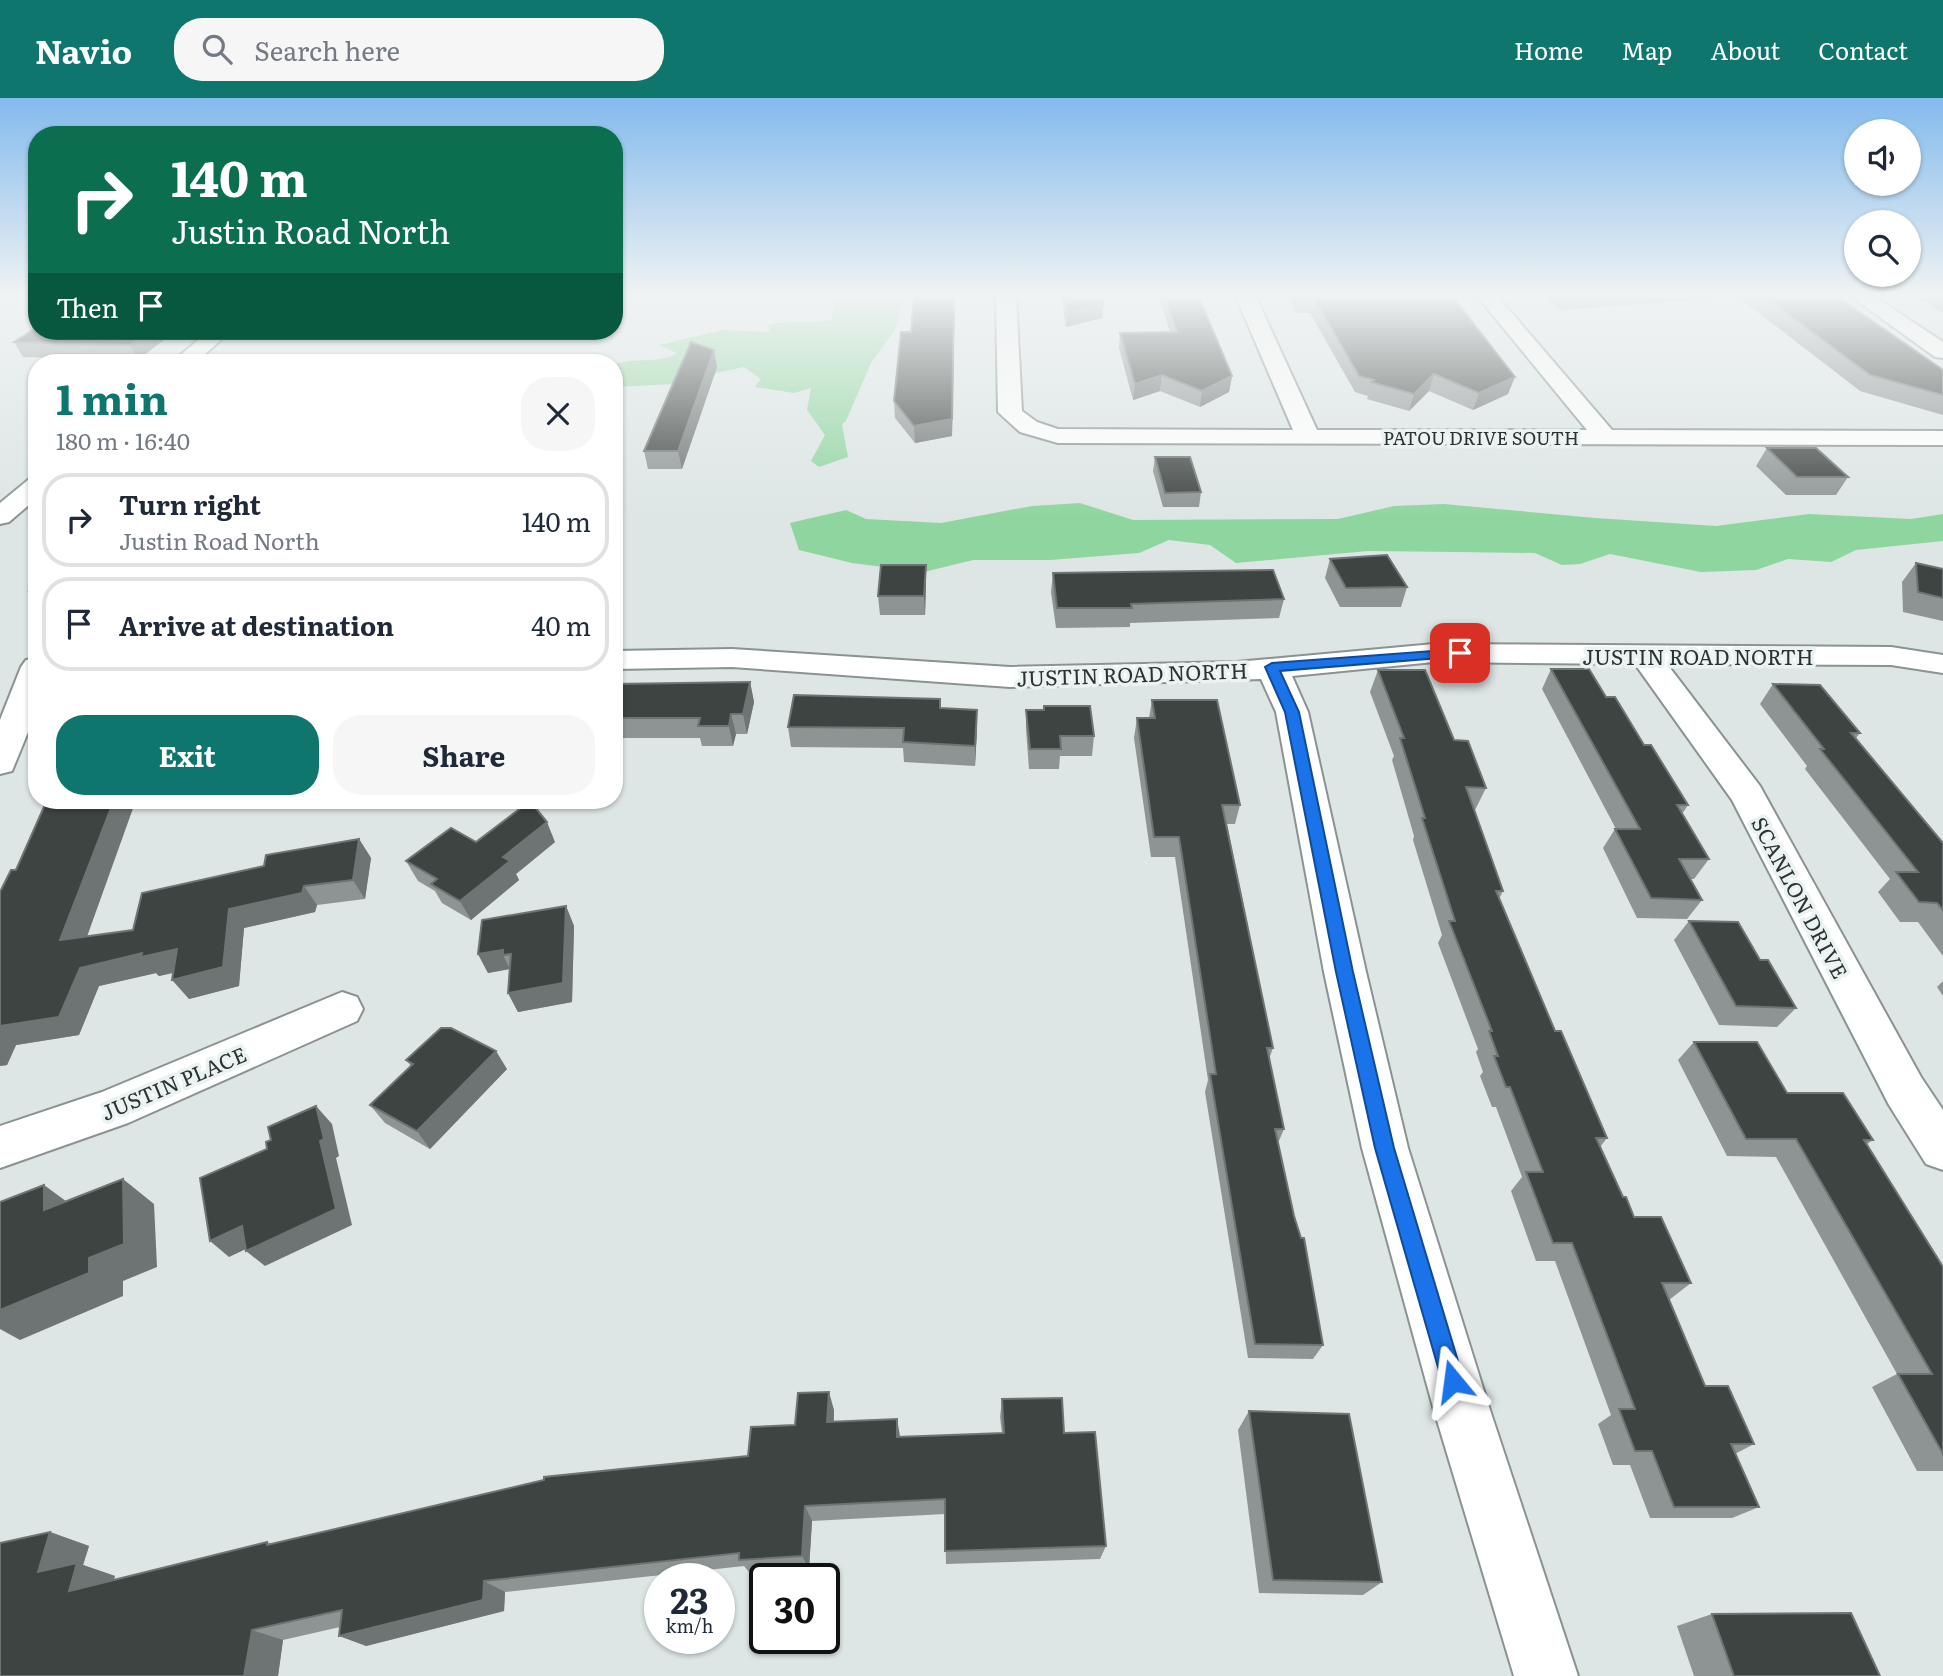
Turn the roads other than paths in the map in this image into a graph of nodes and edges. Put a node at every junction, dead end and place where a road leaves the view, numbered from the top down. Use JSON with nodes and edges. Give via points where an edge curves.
{"nodes":[{"id":1,"x":1009,"y":371,"type":"edge"},
{"id":2,"x":1279,"y":371,"type":"edge"},
{"id":3,"x":1550,"y":371,"type":"edge"},
{"id":4,"x":1308,"y":436,"type":"junction"},
{"id":5,"x":1606,"y":438,"type":"junction"},
{"id":6,"x":1943,"y":438,"type":"edge"},
{"id":7,"x":28,"y":493,"type":"edge"},
{"id":8,"x":0,"y":516,"type":"edge"},
{"id":9,"x":1644,"y":654,"type":"junction"},
{"id":10,"x":623,"y":660,"type":"edge"},
{"id":11,"x":1943,"y":664,"type":"edge"},
{"id":12,"x":1272,"y":667,"type":"junction"},
{"id":13,"x":28,"y":690,"type":"edge"},
{"id":14,"x":0,"y":763,"type":"edge"},
{"id":15,"x":342,"y":1009,"type":"dead end"},
{"id":16,"x":0,"y":1147,"type":"edge"},
{"id":17,"x":1943,"y":1149,"type":"edge"},
{"id":18,"x":1546,"y":1676,"type":"edge"}],
"edges":[{"from":1,"to":4,"type":"street","name":"PATOU DRIVE SOUTH","via":[[1010,412],[1021,425],[1046,435]]},
{"from":2,"to":4,"type":"street"},
{"from":3,"to":5,"type":"street"},
{"from":4,"to":5,"type":"street","name":"PATOU DRIVE SOUTH"},
{"from":5,"to":6,"type":"street","name":"PATOU DRIVE SOUTH"},
{"from":7,"to":8,"type":"street"},
{"from":9,"to":11,"type":"street","name":"JUSTIN ROAD NORTH","via":[[1891,656]]},
{"from":9,"to":12,"type":"street","name":"JUSTIN ROAD NORTH","via":[[1434,653]]},
{"from":9,"to":17,"type":"street","name":"SCANLON DRIVE","via":[[1747,795],[1905,1091]]},
{"from":10,"to":12,"type":"street","name":"JUSTIN ROAD NORTH","via":[[732,658],[1010,677],[1222,673]]},
{"from":12,"to":18,"type":"street","via":[[1292,712],[1385,1148]]},
{"from":13,"to":14,"type":"street"},
{"from":15,"to":16,"type":"street","name":"JUSTIN PLACE","via":[[112,1110]]}]}
